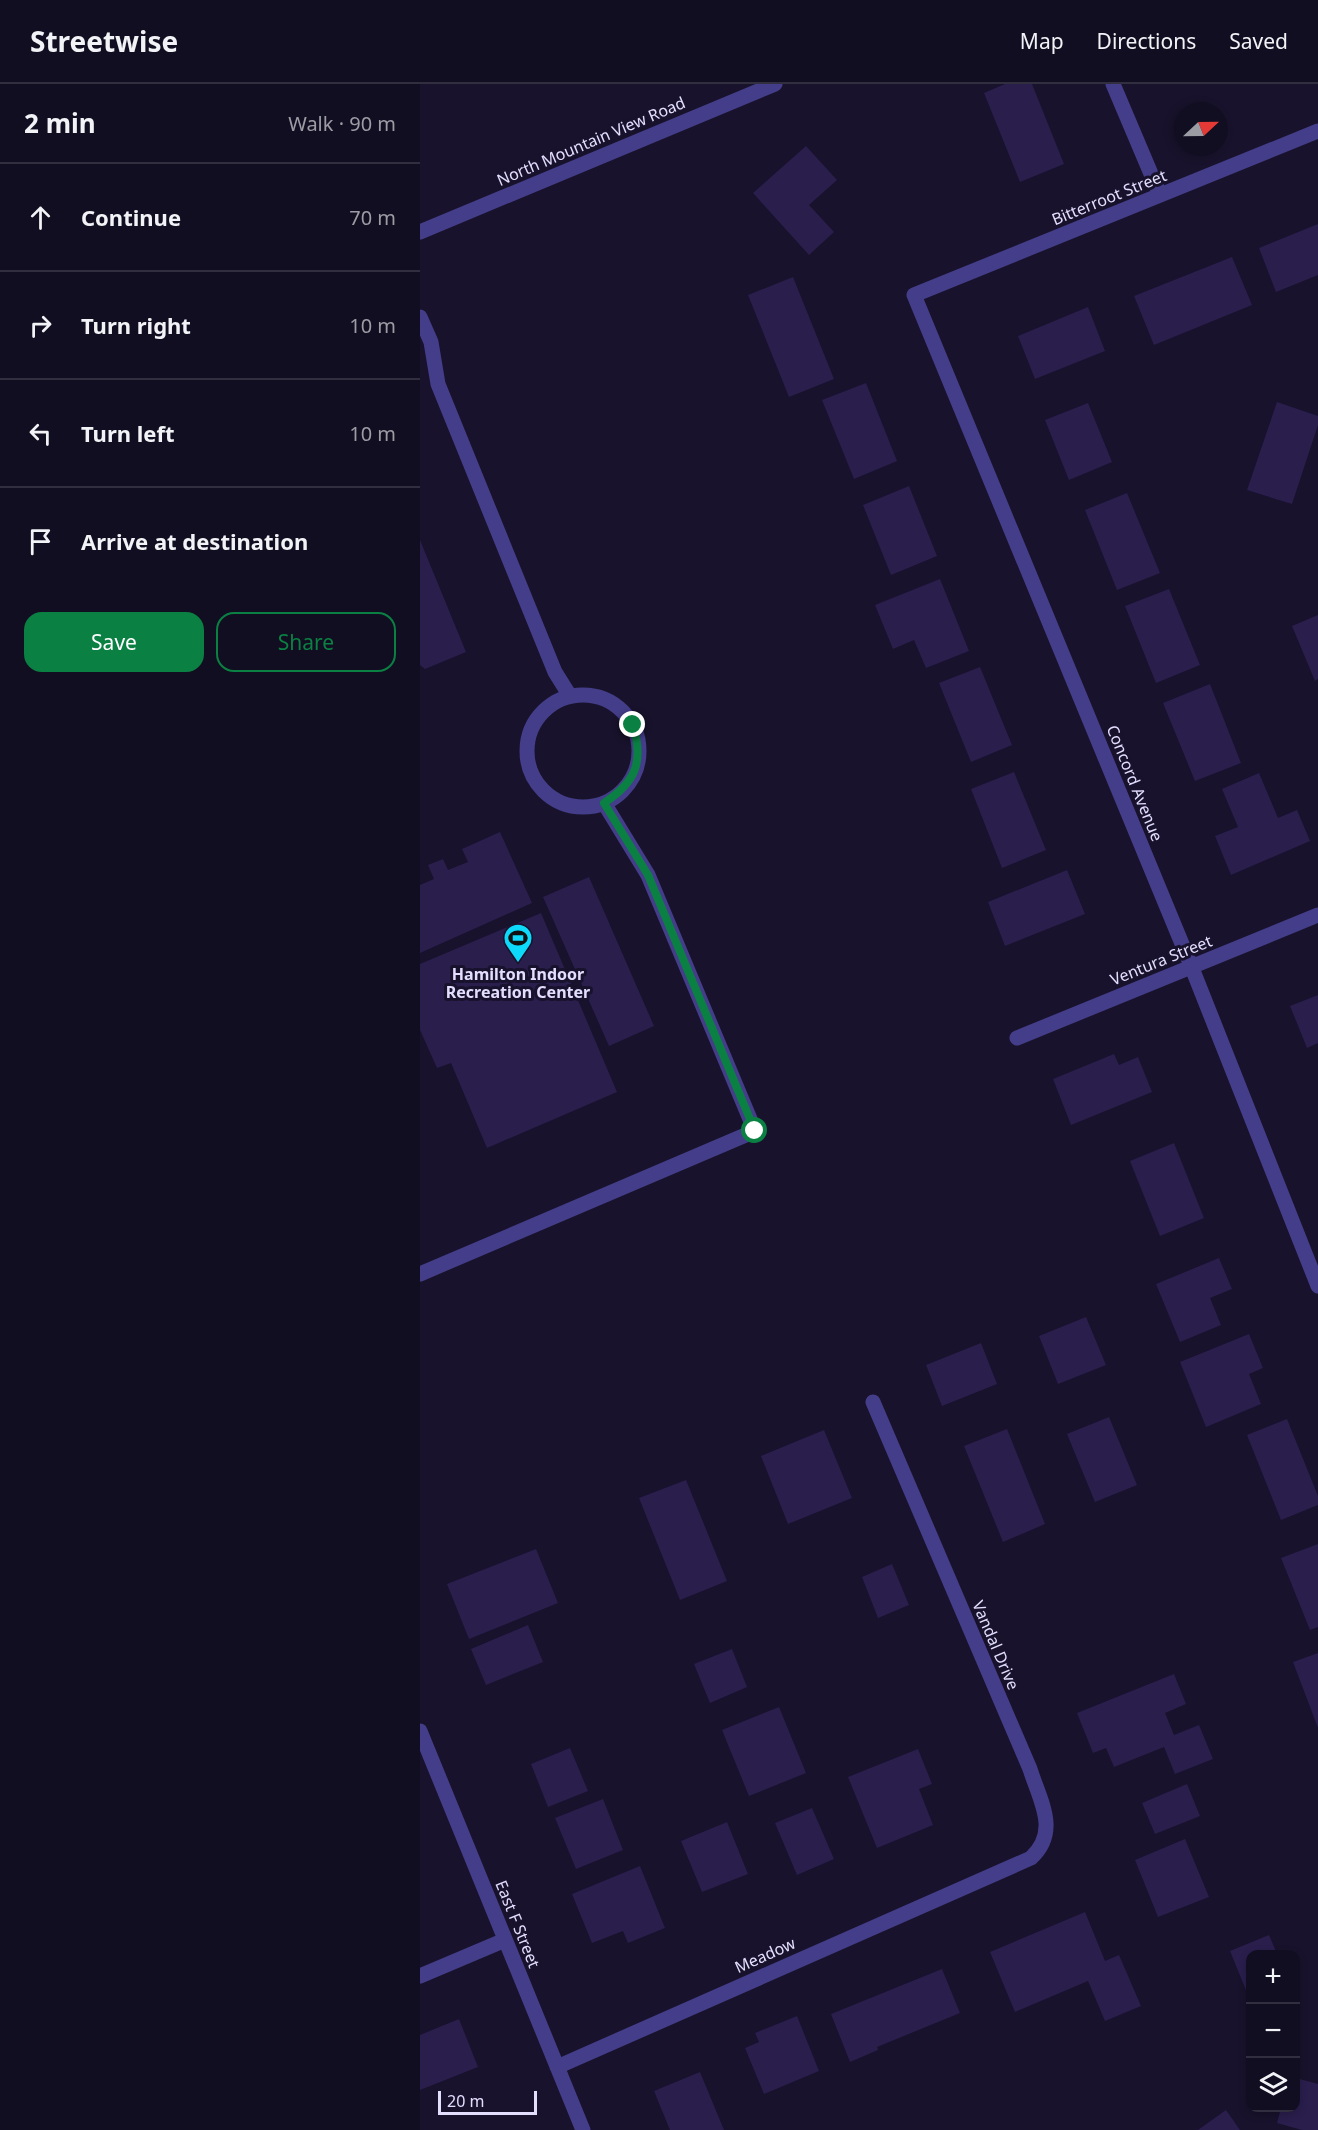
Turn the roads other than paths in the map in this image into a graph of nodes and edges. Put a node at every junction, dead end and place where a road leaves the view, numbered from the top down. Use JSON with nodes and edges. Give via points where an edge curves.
{"nodes":[{"id":1,"x":775,"y":84,"type":"edge"},
{"id":2,"x":1113,"y":84,"type":"edge"},
{"id":3,"x":1318,"y":131,"type":"edge"},
{"id":4,"x":1160,"y":195,"type":"junction"},
{"id":5,"x":420,"y":232,"type":"edge"},
{"id":6,"x":914,"y":295,"type":"joint"},
{"id":7,"x":420,"y":317,"type":"edge"},
{"id":8,"x":570,"y":696,"type":"junction"},
{"id":9,"x":604,"y":803,"type":"junction"},
{"id":10,"x":1318,"y":915,"type":"edge"},
{"id":11,"x":1192,"y":968,"type":"junction"},
{"id":12,"x":1017,"y":1038,"type":"dead end"},
{"id":13,"x":420,"y":1274,"type":"edge"},
{"id":14,"x":1318,"y":1286,"type":"edge"},
{"id":15,"x":873,"y":1402,"type":"dead end"},
{"id":16,"x":420,"y":1731,"type":"edge"},
{"id":17,"x":988,"y":1876,"type":"joint"},
{"id":18,"x":505,"y":1940,"type":"junction"},
{"id":19,"x":420,"y":1976,"type":"edge"},
{"id":20,"x":557,"y":2067,"type":"junction"},
{"id":21,"x":583,"y":2130,"type":"edge"}],
"edges":[{"from":1,"to":5,"type":"street","name":"North Mountain View Road"},
{"from":2,"to":4,"type":"street"},
{"from":3,"to":4,"type":"street","name":"Bitterroot Street"},
{"from":4,"to":6,"type":"street","name":"Bitterroot Street"},
{"from":6,"to":11,"type":"street","name":"Concord Avenue"},
{"from":7,"to":8,"type":"street","via":[[431,342],[438,384],[555,672]]},
{"from":8,"to":9,"type":"street","via":[[589,695],[607,700],[633,725],[638,761],[632,779]]},
{"from":8,"to":9,"type":"street","via":[[539,715],[526,749],[529,768],[537,784],[567,805],[586,807]]},
{"from":9,"to":13,"type":"street","via":[[648,875],[755,1131]]},
{"from":10,"to":11,"type":"street","name":"Ventura Street"},
{"from":11,"to":12,"type":"street","name":"Ventura Street"},
{"from":11,"to":14,"type":"street","name":"Concord Avenue"},
{"from":15,"to":17,"type":"street","name":"Vandal Drive","via":[[1030,1769],[1048,1824],[1044,1846],[1031,1858]]},
{"from":16,"to":18,"type":"street","name":"East F Street"},
{"from":17,"to":20,"type":"street","name":"Meadow"},
{"from":18,"to":19,"type":"street"},
{"from":18,"to":20,"type":"street","name":"East F Street"},
{"from":20,"to":21,"type":"street","name":"East F Street"}]}
